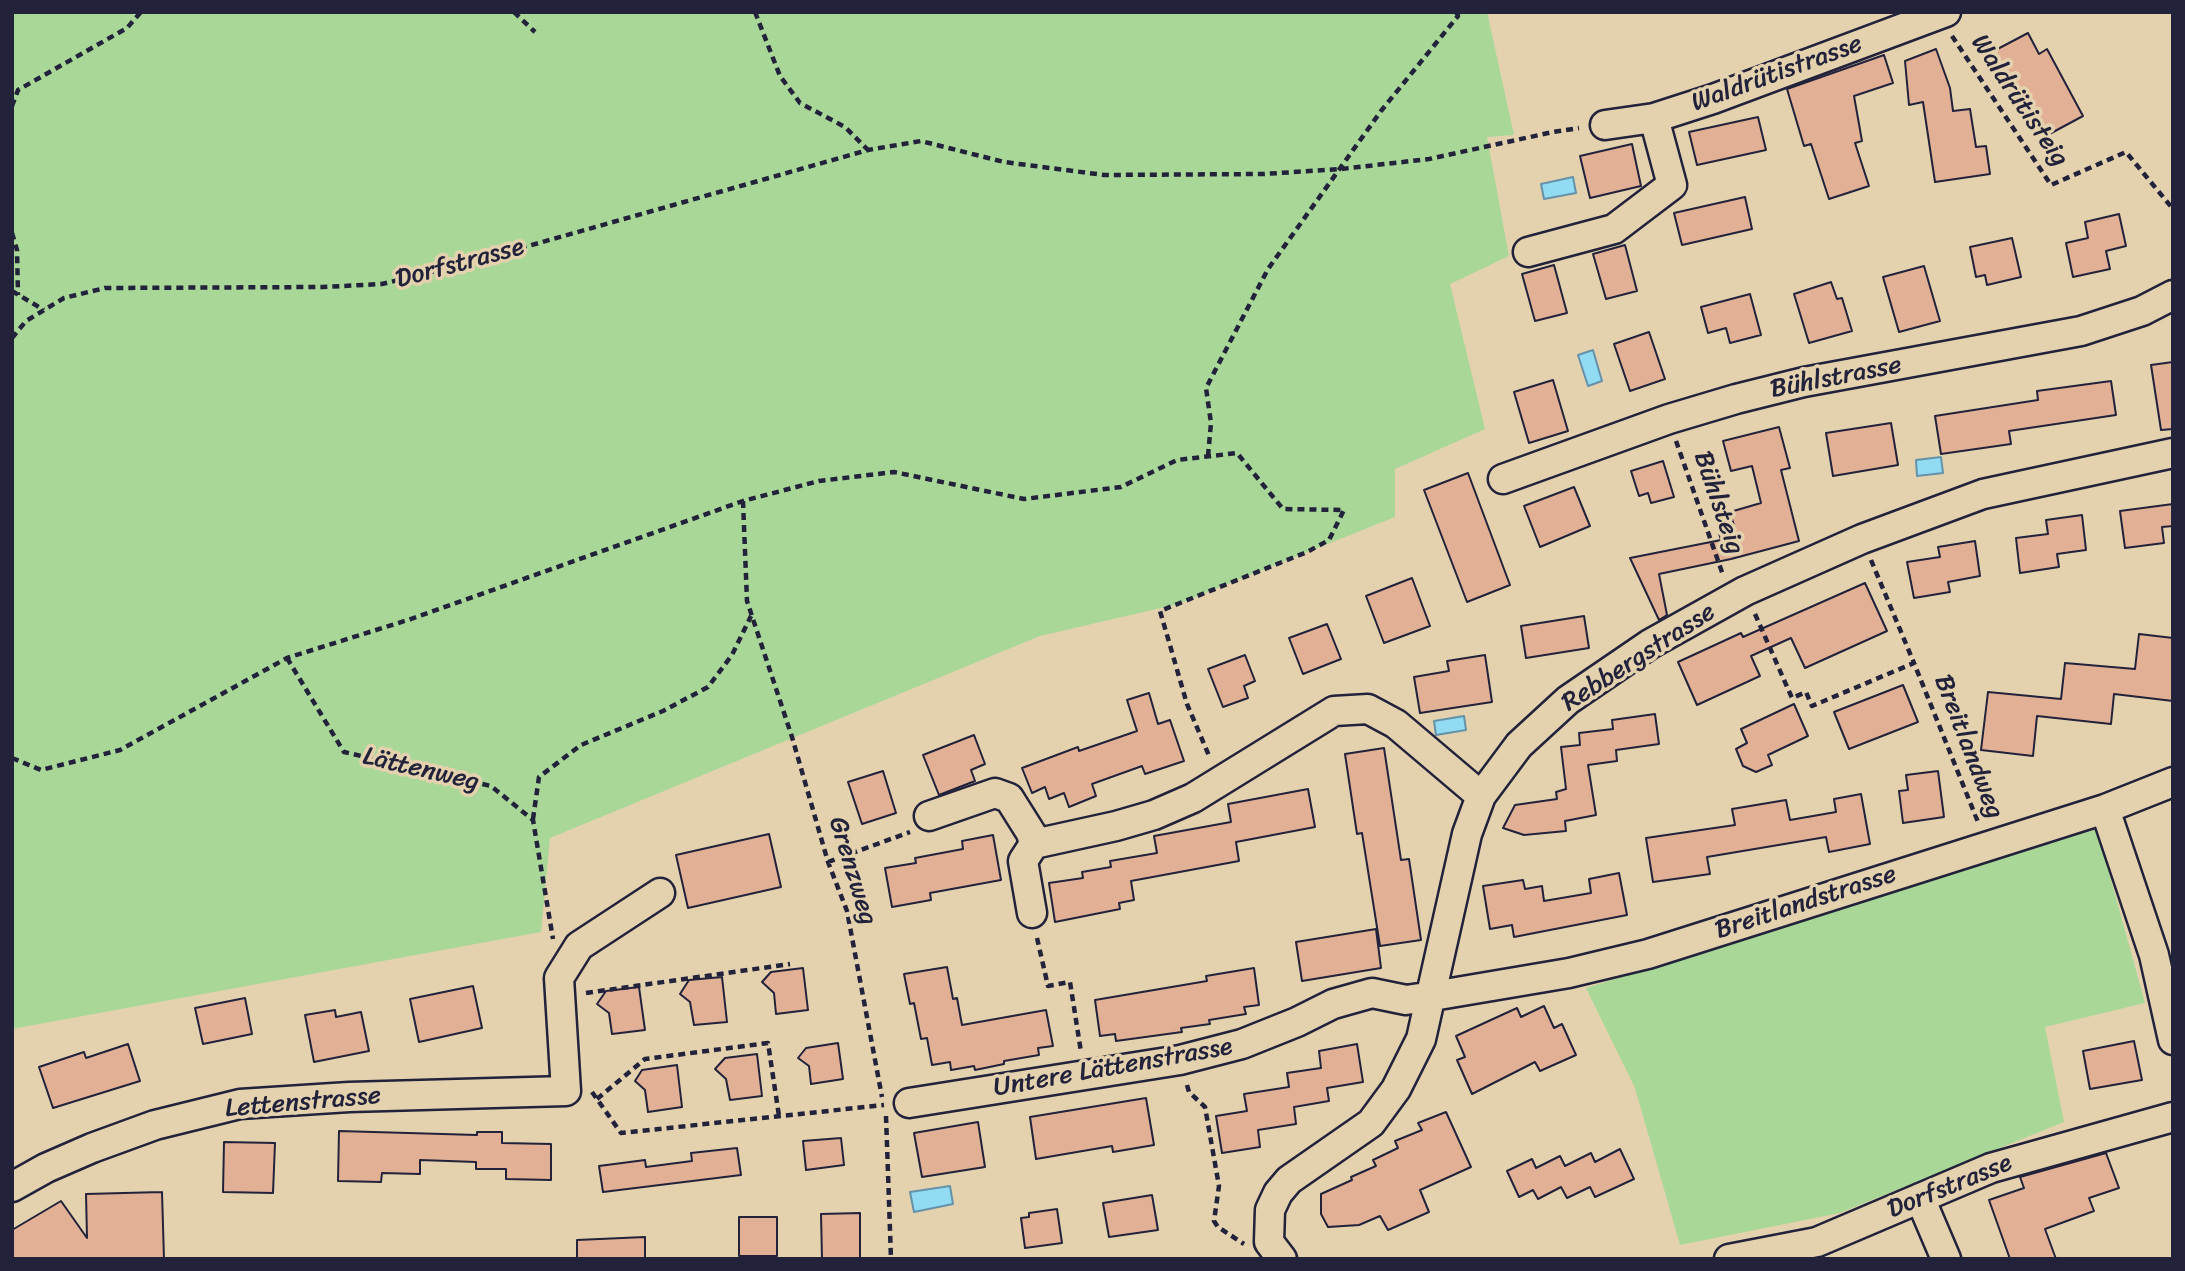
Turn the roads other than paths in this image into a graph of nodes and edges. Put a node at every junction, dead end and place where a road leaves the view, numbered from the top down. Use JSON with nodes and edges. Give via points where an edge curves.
{"nodes":[{"id":1,"x":1942,"y":14,"type":"edge"},
{"id":2,"x":1654,"y":118,"type":"junction"},
{"id":3,"x":1605,"y":125,"type":"dead end"},
{"id":4,"x":1528,"y":252,"type":"dead end"},
{"id":5,"x":2173,"y":295,"type":"edge"},
{"id":6,"x":2173,"y":453,"type":"edge"},
{"id":7,"x":1503,"y":480,"type":"dead end"},
{"id":8,"x":2173,"y":782,"type":"edge"},
{"id":9,"x":1481,"y":796,"type":"junction"},
{"id":10,"x":2105,"y":808,"type":"junction"},
{"id":11,"x":929,"y":816,"type":"road end"},
{"id":12,"x":1034,"y":844,"type":"junction"},
{"id":13,"x":660,"y":893,"type":"dead end"},
{"id":14,"x":1032,"y":913,"type":"road end"},
{"id":15,"x":1433,"y":996,"type":"junction"},
{"id":16,"x":2173,"y":1041,"type":"edge"},
{"id":17,"x":896,"y":1104,"type":"road end"},
{"id":18,"x":2173,"y":1116,"type":"edge"},
{"id":19,"x":12,"y":1187,"type":"edge"},
{"id":20,"x":1920,"y":1198,"type":"junction"},
{"id":21,"x":1274,"y":1253,"type":"edge"},
{"id":22,"x":1729,"y":1259,"type":"edge"},
{"id":23,"x":1946,"y":1259,"type":"edge"}],
"edges":[{"from":1,"to":2,"type":"street","name":"Waldrütistrasse"},
{"from":2,"to":3,"type":"street","name":"Waldrütistrasse"},
{"from":2,"to":4,"type":"street","via":[[1672,185],[1614,229]]},
{"from":5,"to":7,"type":"street","name":"Bühlstrasse","via":[[2143,311],[2081,331],[1736,399]]},
{"from":6,"to":9,"type":"street","name":"Rebbergstrasse","via":[[1983,494],[1862,539],[1738,595],[1650,644],[1568,700],[1519,745]]},
{"from":8,"to":10,"type":"street","name":"Breitlandstrasse"},
{"from":9,"to":12,"type":"street","via":[[1396,723],[1368,709],[1334,711],[1219,782],[1154,815]]},
{"from":9,"to":15,"type":"street","name":"Rebbergstrasse","via":[[1467,834]]},
{"from":10,"to":15,"type":"street","name":"Breitlandstrasse","via":[[1648,954],[1569,973]]},
{"from":10,"to":16,"type":"street","via":[[2154,955]]},
{"from":11,"to":12,"type":"street","via":[[995,793],[1009,798]]},
{"from":12,"to":14,"type":"street","via":[[1023,861]]},
{"from":13,"to":19,"type":"street","name":"Lettenstrasse","via":[[579,946],[559,978],[566,1091],[240,1104],[155,1125],[92,1147]]},
{"from":15,"to":17,"type":"street","name":"Untere Lättenstrasse","via":[[1406,1000],[1372,993],[1333,1004],[1242,1044],[1180,1060]]},
{"from":15,"to":21,"type":"street","name":"Rebbergstrasse","via":[[1421,1039],[1396,1089],[1371,1123],[1289,1180],[1278,1193],[1270,1210]]},
{"from":18,"to":20,"type":"street","name":"Dorfstrasse","via":[[1991,1168]]},
{"from":20,"to":22,"type":"street","name":"Dorfstrasse","via":[[1816,1242]]},
{"from":20,"to":23,"type":"street"}]}
